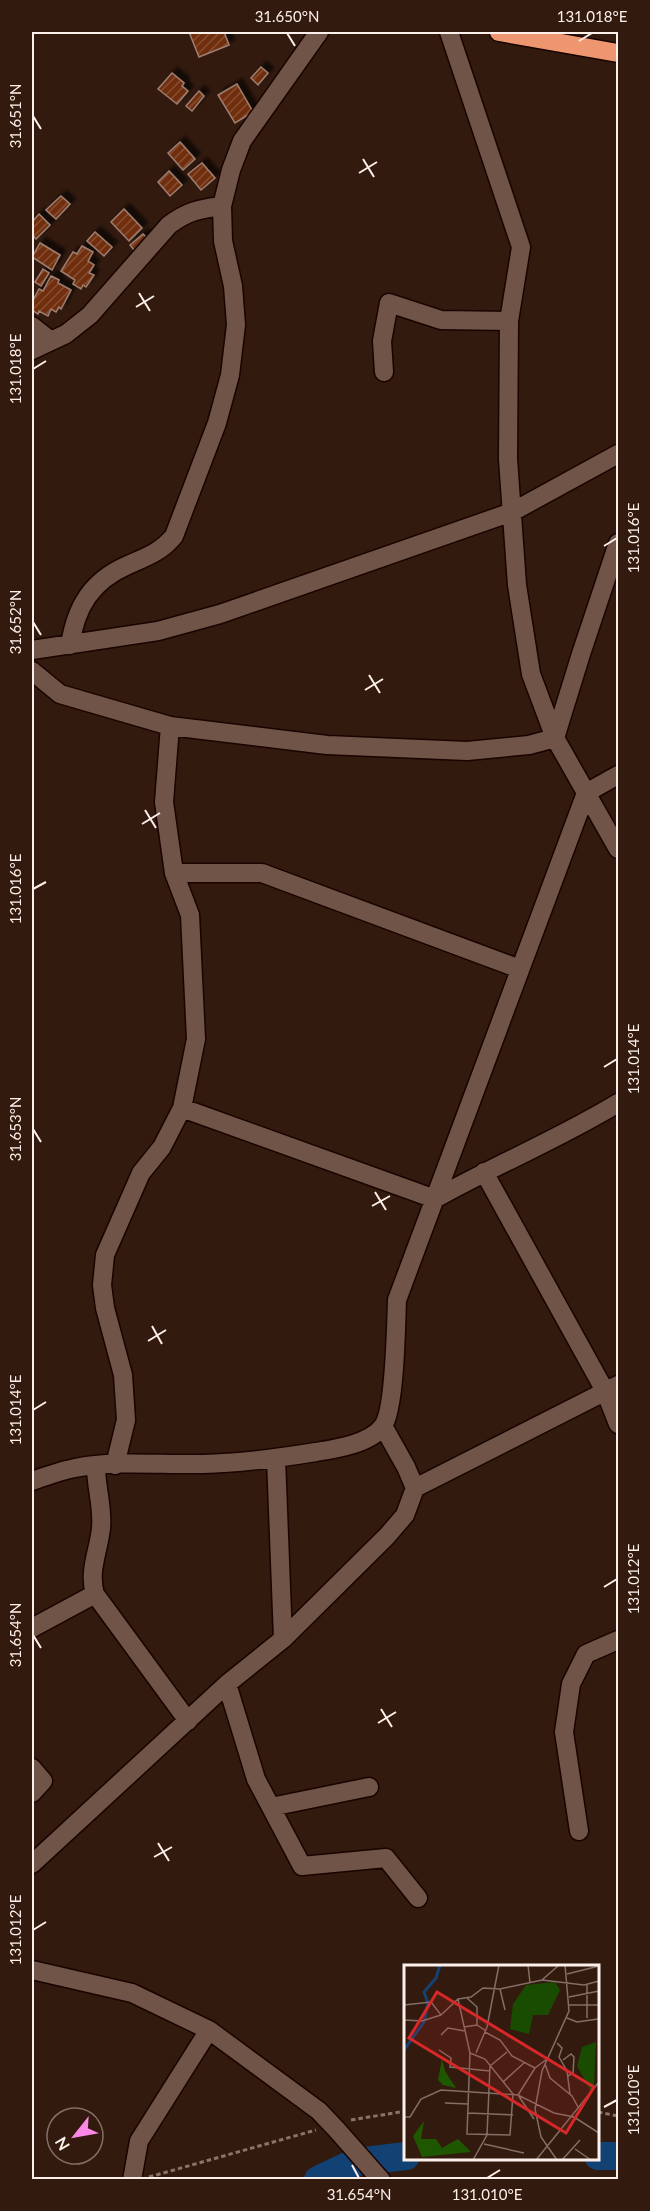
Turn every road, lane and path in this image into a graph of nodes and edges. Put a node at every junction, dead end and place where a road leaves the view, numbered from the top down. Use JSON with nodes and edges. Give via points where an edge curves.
{"nodes":[{"id":1,"x":319,"y":32,"type":"edge"},
{"id":2,"x":448,"y":32,"type":"edge"},
{"id":3,"x":499,"y":32,"type":"edge"},
{"id":4,"x":618,"y":53,"type":"edge"},
{"id":5,"x":222,"y":206,"type":"junction"},
{"id":6,"x":509,"y":321,"type":"junction"},
{"id":7,"x":32,"y":326,"type":"edge"},
{"id":8,"x":51,"y":341,"type":"junction"},
{"id":9,"x":32,"y":350,"type":"edge"},
{"id":10,"x":384,"y":372,"type":"dead end"},
{"id":11,"x":618,"y":454,"type":"edge"},
{"id":12,"x":512,"y":512,"type":"junction"},
{"id":13,"x":618,"y":543,"type":"edge"},
{"id":14,"x":70,"y":645,"type":"junction"},
{"id":15,"x":32,"y":650,"type":"edge"},
{"id":16,"x":32,"y":671,"type":"edge"},
{"id":17,"x":170,"y":726,"type":"junction"},
{"id":18,"x":555,"y":738,"type":"junction"},
{"id":19,"x":618,"y":774,"type":"edge"},
{"id":20,"x":586,"y":793,"type":"junction"},
{"id":21,"x":618,"y":849,"type":"edge"},
{"id":22,"x":174,"y":873,"type":"junction"},
{"id":23,"x":520,"y":969,"type":"junction"},
{"id":24,"x":618,"y":1103,"type":"edge"},
{"id":25,"x":182,"y":1108,"type":"junction"},
{"id":26,"x":484,"y":1172,"type":"junction"},
{"id":27,"x":435,"y":1199,"type":"junction"},
{"id":28,"x":612,"y":1388,"type":"edge"},
{"id":29,"x":618,"y":1424,"type":"edge"},
{"id":30,"x":383,"y":1426,"type":"junction"},
{"id":31,"x":276,"y":1458,"type":"junction"},
{"id":32,"x":115,"y":1465,"type":"junction"},
{"id":33,"x":96,"y":1467,"type":"junction"},
{"id":34,"x":32,"y":1481,"type":"edge"},
{"id":35,"x":415,"y":1488,"type":"junction"},
{"id":36,"x":95,"y":1594,"type":"junction"},
{"id":37,"x":32,"y":1628,"type":"edge"},
{"id":38,"x":283,"y":1639,"type":"junction"},
{"id":39,"x":618,"y":1640,"type":"edge"},
{"id":40,"x":227,"y":1684,"type":"junction"},
{"id":41,"x":188,"y":1720,"type":"junction"},
{"id":42,"x":32,"y":1768,"type":"edge"},
{"id":43,"x":369,"y":1787,"type":"dead end"},
{"id":44,"x":32,"y":1792,"type":"edge"},
{"id":45,"x":271,"y":1807,"type":"junction"},
{"id":46,"x":579,"y":1831,"type":"dead end"},
{"id":47,"x":32,"y":1864,"type":"edge"},
{"id":48,"x":418,"y":1899,"type":"dead end"},
{"id":49,"x":32,"y":1970,"type":"edge"},
{"id":50,"x":208,"y":2030,"type":"junction"},
{"id":51,"x":404,"y":2111,"type":"edge"},
{"id":52,"x":599,"y":2112,"type":"edge"},
{"id":53,"x":618,"y":2116,"type":"edge"},
{"id":54,"x":333,"y":2122,"type":"junction"},
{"id":55,"x":132,"y":2180,"type":"edge"},
{"id":56,"x":142,"y":2180,"type":"edge"},
{"id":57,"x":381,"y":2180,"type":"edge"}],
"edges":[{"from":1,"to":5,"type":"street","via":[[242,141]]},
{"from":2,"to":6,"type":"street","via":[[521,247]]},
{"from":3,"to":4,"type":"highway"},
{"from":5,"to":8,"type":"street","via":[[184,214],[169,225],[90,315]]},
{"from":5,"to":14,"type":"street","via":[[223,241],[236,325],[230,375],[217,423],[174,536],[160,550],[113,572],[92,591],[74,622]]},
{"from":6,"to":10,"type":"street","via":[[441,320],[388,303],[382,340]]},
{"from":6,"to":12,"type":"street","via":[[508,459]]},
{"from":7,"to":8,"type":"street"},
{"from":8,"to":9,"type":"street"},
{"from":11,"to":12,"type":"street"},
{"from":12,"to":14,"type":"street","via":[[220,614],[158,631]]},
{"from":12,"to":18,"type":"street","via":[[517,585],[531,674]]},
{"from":13,"to":18,"type":"street"},
{"from":14,"to":15,"type":"street"},
{"from":16,"to":17,"type":"street","via":[[60,694]]},
{"from":17,"to":18,"type":"street","via":[[327,745],[467,751],[529,745]]},
{"from":17,"to":22,"type":"street","via":[[164,802]]},
{"from":18,"to":20,"type":"street"},
{"from":19,"to":20,"type":"street"},
{"from":20,"to":21,"type":"street"},
{"from":20,"to":23,"type":"street"},
{"from":22,"to":23,"type":"street","via":[[262,873]]},
{"from":22,"to":25,"type":"street","via":[[190,915],[196,1039]]},
{"from":23,"to":27,"type":"street"},
{"from":24,"to":26,"type":"street","via":[[577,1128]]},
{"from":25,"to":27,"type":"street"},
{"from":25,"to":32,"type":"street","via":[[162,1147],[141,1173],[105,1255],[102,1285],[123,1375],[126,1420]]},
{"from":26,"to":27,"type":"street"},
{"from":26,"to":28,"type":"street"},
{"from":27,"to":30,"type":"street","via":[[398,1300],[393,1384]]},
{"from":28,"to":29,"type":"street"},
{"from":28,"to":35,"type":"street"},
{"from":30,"to":31,"type":"street","via":[[357,1443]]},
{"from":30,"to":35,"type":"street"},
{"from":31,"to":32,"type":"street"},
{"from":31,"to":38,"type":"street"},
{"from":32,"to":33,"type":"street"},
{"from":33,"to":34,"type":"street","via":[[76,1468]]},
{"from":33,"to":36,"type":"street","via":[[102,1508],[92,1575]]},
{"from":35,"to":38,"type":"street","via":[[405,1515],[387,1536]]},
{"from":36,"to":37,"type":"street"},
{"from":36,"to":41,"type":"street"},
{"from":38,"to":40,"type":"street"},
{"from":39,"to":46,"type":"street","via":[[586,1654],[571,1684],[564,1732]]},
{"from":40,"to":41,"type":"street"},
{"from":40,"to":45,"type":"street","via":[[256,1779]]},
{"from":41,"to":47,"type":"street"},
{"from":42,"to":44,"type":"street","via":[[43,1781]]},
{"from":43,"to":45,"type":"street"},
{"from":45,"to":48,"type":"street","via":[[302,1866],[386,1858]]},
{"from":49,"to":50,"type":"street","via":[[132,1993]]},
{"from":50,"to":54,"type":"street"},
{"from":50,"to":55,"type":"street","via":[[139,2141]]},
{"from":51,"to":54,"type":"path"},
{"from":52,"to":53,"type":"path"},
{"from":54,"to":56,"type":"path"},
{"from":54,"to":57,"type":"street"}]}
